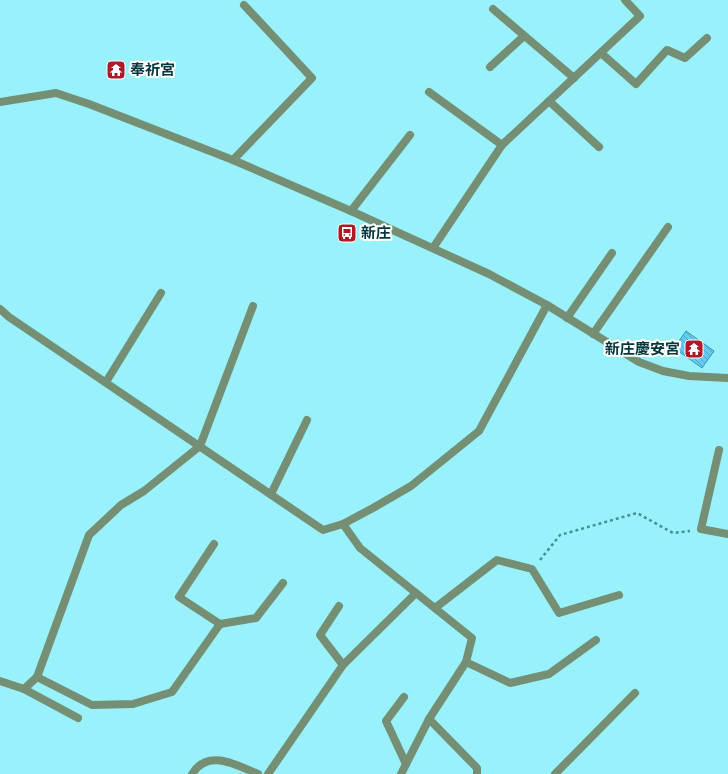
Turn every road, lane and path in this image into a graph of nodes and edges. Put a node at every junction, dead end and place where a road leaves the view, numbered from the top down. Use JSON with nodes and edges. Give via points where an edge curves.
{"nodes":[{"id":1,"x":625,"y":0,"type":"edge"},
{"id":2,"x":244,"y":5,"type":"dead end"},
{"id":3,"x":493,"y":9,"type":"dead end"},
{"id":4,"x":524,"y":36,"type":"junction"},
{"id":5,"x":707,"y":38,"type":"dead end"},
{"id":6,"x":601,"y":53,"type":"junction"},
{"id":7,"x":490,"y":67,"type":"dead end"},
{"id":8,"x":574,"y":78,"type":"junction"},
{"id":9,"x":429,"y":92,"type":"dead end"},
{"id":10,"x":549,"y":101,"type":"junction"},
{"id":11,"x":0,"y":102,"type":"edge"},
{"id":12,"x":410,"y":135,"type":"dead end"},
{"id":13,"x":502,"y":145,"type":"junction"},
{"id":14,"x":599,"y":147,"type":"dead end"},
{"id":15,"x":233,"y":160,"type":"junction"},
{"id":16,"x":351,"y":211,"type":"junction"},
{"id":17,"x":668,"y":227,"type":"dead end"},
{"id":18,"x":433,"y":248,"type":"junction"},
{"id":19,"x":612,"y":253,"type":"dead end"},
{"id":20,"x":161,"y":293,"type":"dead end"},
{"id":21,"x":546,"y":305,"type":"junction"},
{"id":22,"x":253,"y":306,"type":"dead end"},
{"id":23,"x":0,"y":309,"type":"edge"},
{"id":24,"x":568,"y":318,"type":"junction"},
{"id":25,"x":593,"y":334,"type":"junction"},
{"id":26,"x":728,"y":378,"type":"edge"},
{"id":27,"x":106,"y":382,"type":"junction"},
{"id":28,"x":308,"y":420,"type":"dead end"},
{"id":29,"x":200,"y":446,"type":"junction"},
{"id":30,"x":719,"y":450,"type":"dead end"},
{"id":31,"x":271,"y":494,"type":"junction"},
{"id":32,"x":343,"y":524,"type":"junction"},
{"id":33,"x":701,"y":529,"type":"junction"},
{"id":34,"x":728,"y":534,"type":"edge"},
{"id":35,"x":214,"y":544,"type":"dead end"},
{"id":36,"x":532,"y":570,"type":"junction"},
{"id":37,"x":283,"y":583,"type":"dead end"},
{"id":38,"x":416,"y":593,"type":"junction"},
{"id":39,"x":619,"y":595,"type":"dead end"},
{"id":40,"x":339,"y":606,"type":"dead end"},
{"id":41,"x":435,"y":608,"type":"junction"},
{"id":42,"x":220,"y":624,"type":"junction"},
{"id":43,"x":596,"y":640,"type":"dead end"},
{"id":44,"x":466,"y":662,"type":"junction"},
{"id":45,"x":343,"y":665,"type":"junction"},
{"id":46,"x":37,"y":677,"type":"junction"},
{"id":47,"x":0,"y":680,"type":"edge"},
{"id":48,"x":24,"y":689,"type":"junction"},
{"id":49,"x":635,"y":693,"type":"dead end"},
{"id":50,"x":404,"y":697,"type":"dead end"},
{"id":51,"x":78,"y":718,"type":"dead end"},
{"id":52,"x":429,"y":719,"type":"junction"},
{"id":53,"x":406,"y":764,"type":"junction"},
{"id":54,"x":479,"y":772,"type":"edge"},
{"id":55,"x":192,"y":774,"type":"edge"},
{"id":56,"x":258,"y":774,"type":"edge"},
{"id":57,"x":268,"y":774,"type":"edge"},
{"id":58,"x":401,"y":774,"type":"edge"},
{"id":59,"x":555,"y":774,"type":"edge"}],
"edges":[{"from":1,"to":6,"type":"street","via":[[640,16]]},
{"from":2,"to":15,"type":"street","via":[[312,78]]},
{"from":3,"to":4,"type":"street"},
{"from":4,"to":7,"type":"street"},
{"from":4,"to":8,"type":"street"},
{"from":5,"to":6,"type":"street","via":[[685,58],[667,50],[636,84]]},
{"from":6,"to":8,"type":"street"},
{"from":8,"to":10,"type":"street"},
{"from":9,"to":13,"type":"street"},
{"from":10,"to":13,"type":"street"},
{"from":10,"to":14,"type":"street"},
{"from":11,"to":15,"type":"street","via":[[56,93]]},
{"from":12,"to":16,"type":"street"},
{"from":13,"to":18,"type":"street"},
{"from":15,"to":16,"type":"street"},
{"from":16,"to":18,"type":"street"},
{"from":17,"to":25,"type":"street"},
{"from":18,"to":21,"type":"street","via":[[489,274]]},
{"from":19,"to":24,"type":"street"},
{"from":20,"to":27,"type":"street"},
{"from":21,"to":24,"type":"street"},
{"from":21,"to":32,"type":"street","via":[[479,431],[411,486]]},
{"from":22,"to":29,"type":"street"},
{"from":23,"to":27,"type":"street"},
{"from":24,"to":25,"type":"street"},
{"from":25,"to":26,"type":"street","via":[[639,362],[662,371],[689,376]]},
{"from":27,"to":29,"type":"street"},
{"from":28,"to":31,"type":"street"},
{"from":29,"to":31,"type":"street"},
{"from":29,"to":46,"type":"street","via":[[144,491],[121,505],[89,535]]},
{"from":30,"to":33,"type":"street"},
{"from":31,"to":32,"type":"street","via":[[323,530]]},
{"from":32,"to":38,"type":"street","via":[[360,548]]},
{"from":33,"to":34,"type":"street"},
{"from":33,"to":36,"type":"path","via":[[673,533],[637,513],[560,534]]},
{"from":35,"to":42,"type":"street","via":[[179,597]]},
{"from":36,"to":39,"type":"street","via":[[560,613]]},
{"from":36,"to":41,"type":"street","via":[[497,560]]},
{"from":37,"to":42,"type":"street","via":[[256,618]]},
{"from":38,"to":41,"type":"street"},
{"from":38,"to":45,"type":"street"},
{"from":40,"to":45,"type":"street","via":[[320,635]]},
{"from":41,"to":44,"type":"street","via":[[472,638]]},
{"from":42,"to":46,"type":"street","via":[[172,692],[140,702],[92,705]]},
{"from":43,"to":44,"type":"street","via":[[549,674],[510,683]]},
{"from":44,"to":52,"type":"street"},
{"from":45,"to":57,"type":"street"},
{"from":46,"to":48,"type":"street"},
{"from":47,"to":48,"type":"street"},
{"from":48,"to":51,"type":"street"},
{"from":49,"to":59,"type":"street"},
{"from":50,"to":53,"type":"street","via":[[386,722]]},
{"from":52,"to":53,"type":"street"},
{"from":52,"to":54,"type":"street"},
{"from":53,"to":58,"type":"street"},
{"from":55,"to":56,"type":"street","via":[[199,766],[219,760]]}]}
